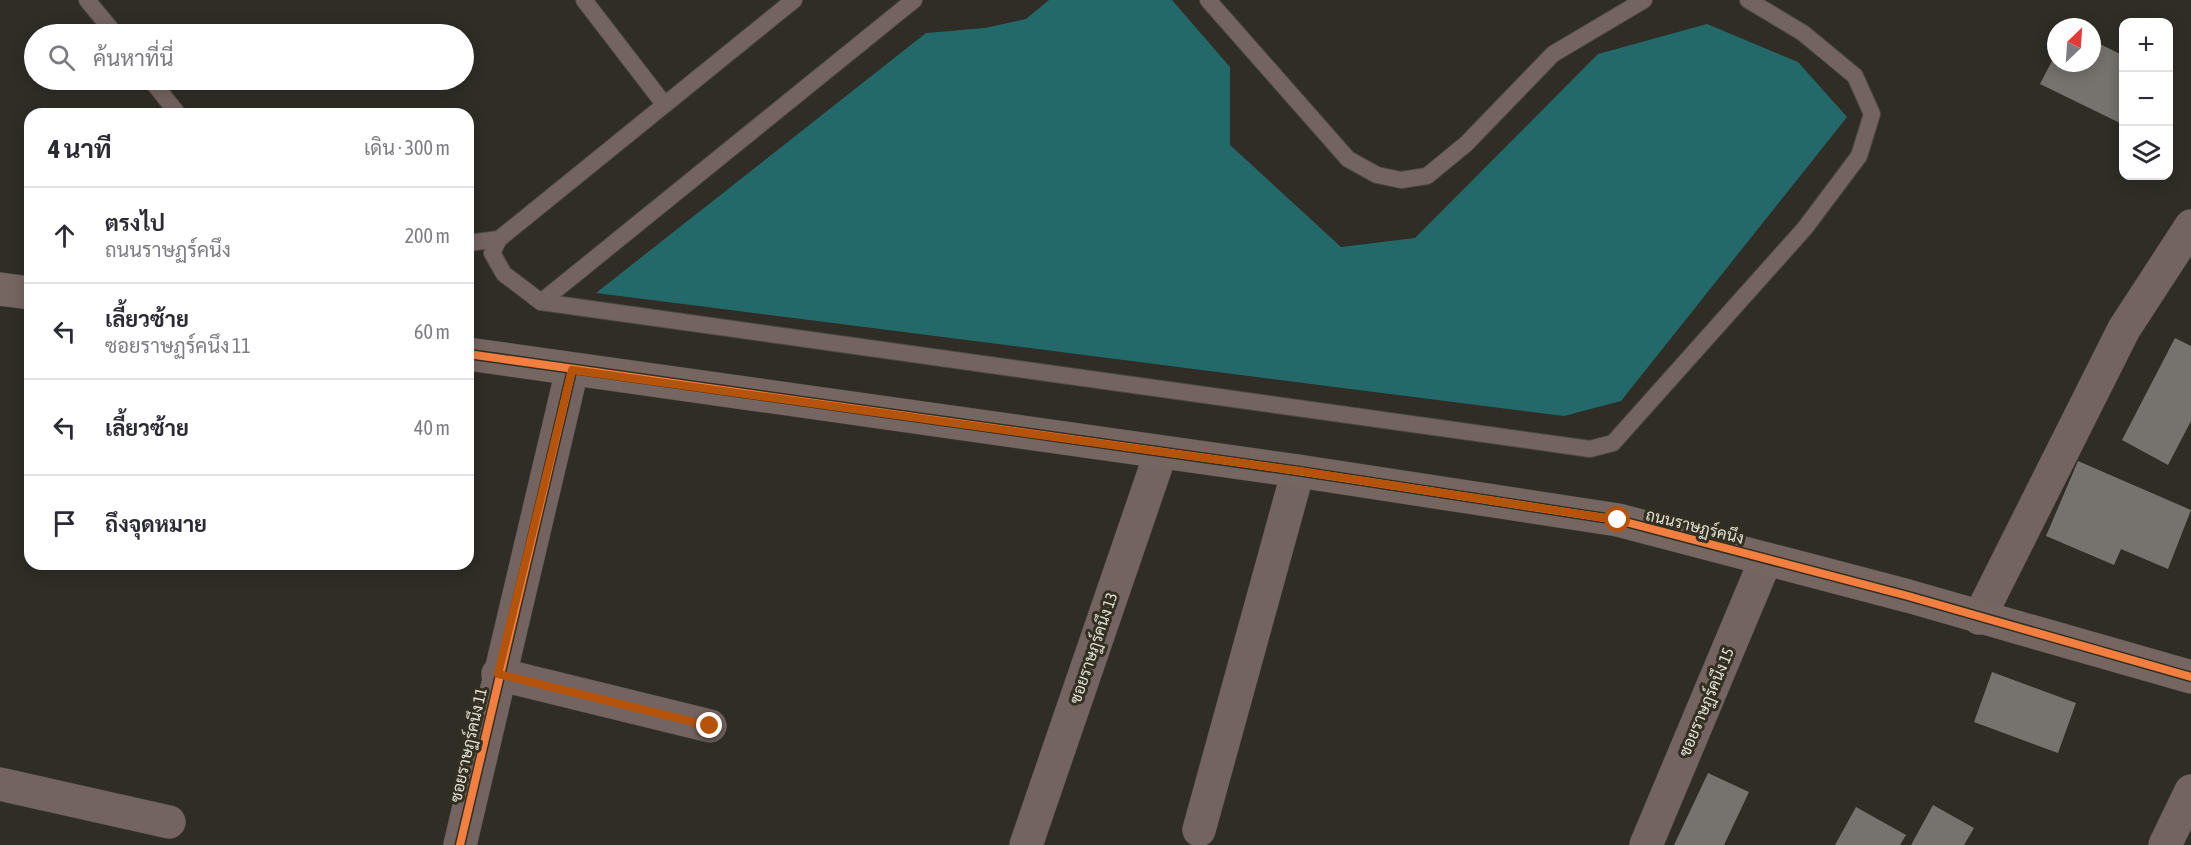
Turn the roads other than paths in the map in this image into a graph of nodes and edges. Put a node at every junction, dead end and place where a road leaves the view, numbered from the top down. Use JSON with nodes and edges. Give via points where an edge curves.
{"nodes":[{"id":1,"x":87,"y":0,"type":"edge"},
{"id":2,"x":584,"y":0,"type":"edge"},
{"id":3,"x":794,"y":0,"type":"edge"},
{"id":4,"x":914,"y":0,"type":"edge"},
{"id":5,"x":1208,"y":0,"type":"edge"},
{"id":6,"x":1644,"y":0,"type":"edge"},
{"id":7,"x":1748,"y":0,"type":"edge"},
{"id":8,"x":107,"y":24,"type":"edge"},
{"id":9,"x":159,"y":90,"type":"edge"},
{"id":10,"x":664,"y":104,"type":"junction"},
{"id":11,"x":173,"y":108,"type":"edge"},
{"id":12,"x":2191,"y":226,"type":"edge"},
{"id":13,"x":499,"y":239,"type":"junction"},
{"id":14,"x":474,"y":242,"type":"edge"},
{"id":15,"x":0,"y":289,"type":"edge"},
{"id":16,"x":24,"y":292,"type":"edge"},
{"id":17,"x":541,"y":302,"type":"junction"},
{"id":18,"x":474,"y":355,"type":"edge"},
{"id":19,"x":572,"y":370,"type":"junction"},
{"id":20,"x":1161,"y":452,"type":"junction"},
{"id":21,"x":1299,"y":471,"type":"junction"},
{"id":22,"x":1766,"y":559,"type":"junction"},
{"id":23,"x":1979,"y":618,"type":"junction"},
{"id":24,"x":498,"y":674,"type":"junction"},
{"id":25,"x":2191,"y":677,"type":"edge"},
{"id":26,"x":710,"y":726,"type":"dead end"},
{"id":27,"x":0,"y":784,"type":"edge"},
{"id":28,"x":2191,"y":791,"type":"edge"},
{"id":29,"x":169,"y":822,"type":"dead end"},
{"id":30,"x":1199,"y":830,"type":"dead end"},
{"id":31,"x":460,"y":845,"type":"edge"},
{"id":32,"x":1026,"y":845,"type":"edge"},
{"id":33,"x":1646,"y":845,"type":"edge"},
{"id":34,"x":2165,"y":845,"type":"edge"}],
"edges":[{"from":1,"to":8,"type":"lane"},
{"from":2,"to":10,"type":"lane"},
{"from":3,"to":10,"type":"lane"},
{"from":4,"to":17,"type":"lane"},
{"from":5,"to":6,"type":"lane","via":[[1348,159],[1377,175],[1401,180],[1427,176],[1466,144],[1553,54]]},
{"from":7,"to":17,"type":"lane","via":[[1803,33],[1854,76],[1872,114],[1859,156],[1805,228],[1613,442],[1590,449]]},
{"from":9,"to":11,"type":"lane"},
{"from":10,"to":13,"type":"lane"},
{"from":12,"to":23,"type":"street","via":[[2124,329]]},
{"from":13,"to":14,"type":"lane"},
{"from":13,"to":17,"type":"lane","via":[[492,253],[504,274]]},
{"from":15,"to":16,"type":"street"},
{"from":18,"to":19,"type":"street","name":"ถนนราษฏร์คนึง"},
{"from":19,"to":20,"type":"street","name":"ถนนราษฏร์คนึง"},
{"from":19,"to":24,"type":"street","name":"ซอยราษฏร์คนึง 11"},
{"from":20,"to":21,"type":"street","name":"ถนนราษฏร์คนึง"},
{"from":20,"to":32,"type":"street","name":"ซอยราษฏร์คนึง 13"},
{"from":21,"to":22,"type":"street","name":"ถนนราษฏร์คนึง","via":[[1618,520]]},
{"from":21,"to":30,"type":"street"},
{"from":22,"to":23,"type":"street","name":"ถนนราษฏร์คนึง"},
{"from":22,"to":33,"type":"street","name":"ซอยราษฏร์คนึง 15"},
{"from":23,"to":25,"type":"street","name":"ถนนราษฏร์คนึง"},
{"from":24,"to":26,"type":"street"},
{"from":24,"to":31,"type":"street","name":"ซอยราษฏร์คนึง 11"},
{"from":27,"to":29,"type":"street"},
{"from":28,"to":34,"type":"street"}]}
